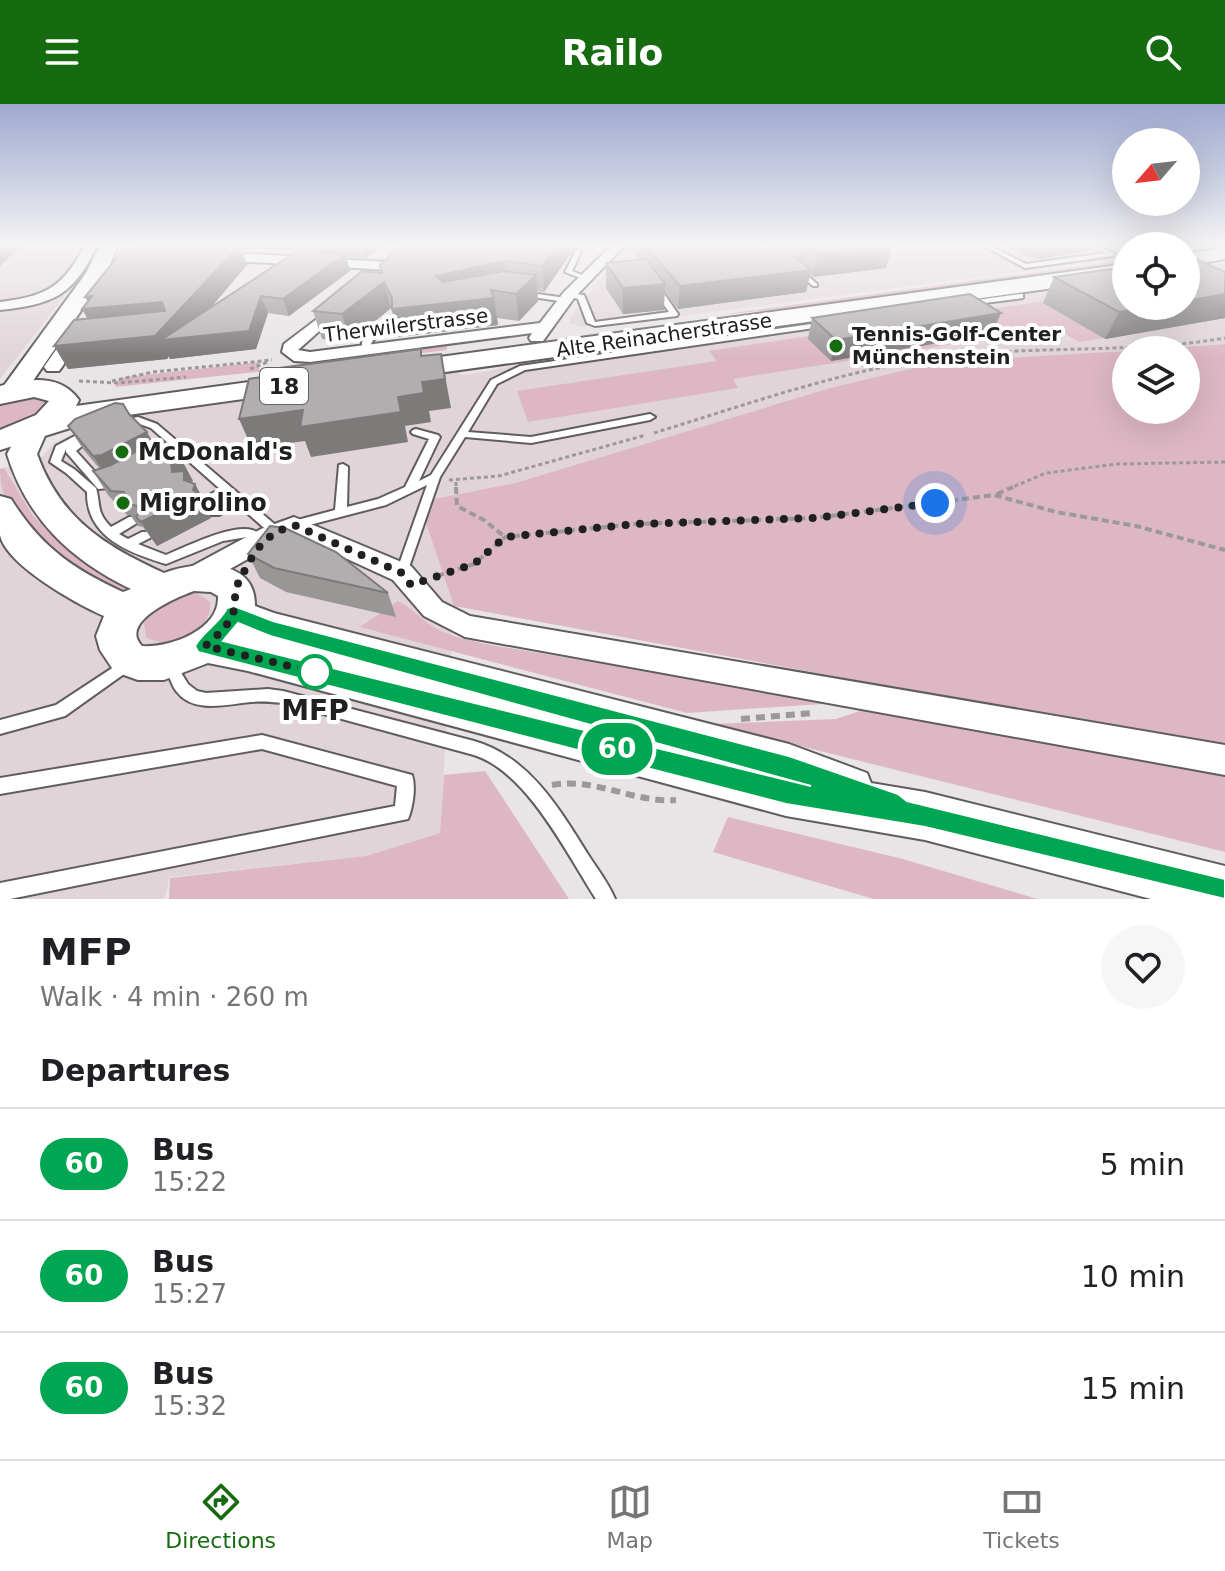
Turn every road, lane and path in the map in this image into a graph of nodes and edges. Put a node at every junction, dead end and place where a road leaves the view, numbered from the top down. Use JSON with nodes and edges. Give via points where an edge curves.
{"nodes":[{"id":1,"x":69,"y":283,"type":"edge"},
{"id":2,"x":89,"y":283,"type":"edge"},
{"id":3,"x":367,"y":283,"type":"edge"},
{"id":4,"x":584,"y":283,"type":"edge"},
{"id":5,"x":652,"y":283,"type":"edge"},
{"id":6,"x":1037,"y":283,"type":"edge"},
{"id":7,"x":522,"y":294,"type":"edge"},
{"id":8,"x":1020,"y":296,"type":"dead end"},
{"id":9,"x":568,"y":297,"type":"junction"},
{"id":10,"x":0,"y":306,"type":"edge"},
{"id":11,"x":944,"y":307,"type":"edge"},
{"id":12,"x":89,"y":314,"type":"edge"},
{"id":13,"x":838,"y":322,"type":"edge"},
{"id":14,"x":392,"y":327,"type":"edge"},
{"id":15,"x":1225,"y":338,"type":"edge"},
{"id":16,"x":530,"y":339,"type":"junction"},
{"id":17,"x":365,"y":350,"type":"junction"},
{"id":18,"x":272,"y":360,"type":"dead end"},
{"id":19,"x":61,"y":379,"type":"junction"},
{"id":20,"x":216,"y":380,"type":"junction"},
{"id":21,"x":110,"y":382,"type":"junction"},
{"id":22,"x":6,"y":393,"type":"edge"},
{"id":23,"x":650,"y":417,"type":"dead end"},
{"id":24,"x":38,"y":426,"type":"junction"},
{"id":25,"x":154,"y":426,"type":"junction"},
{"id":26,"x":102,"y":430,"type":"junction"},
{"id":27,"x":416,"y":432,"type":"dead end"},
{"id":28,"x":462,"y":434,"type":"junction"},
{"id":29,"x":0,"y":440,"type":"edge"},
{"id":30,"x":168,"y":453,"type":"edge"},
{"id":31,"x":1225,"y":462,"type":"edge"},
{"id":32,"x":343,"y":467,"type":"dead end"},
{"id":33,"x":135,"y":477,"type":"edge"},
{"id":34,"x":435,"y":477,"type":"junction"},
{"id":35,"x":456,"y":482,"type":"junction"},
{"id":36,"x":408,"y":489,"type":"junction"},
{"id":37,"x":228,"y":490,"type":"junction"},
{"id":38,"x":994,"y":495,"type":"junction"},
{"id":39,"x":239,"y":499,"type":"junction"},
{"id":40,"x":206,"y":502,"type":"dead end"},
{"id":41,"x":0,"y":507,"type":"edge"},
{"id":42,"x":215,"y":512,"type":"dead end"},
{"id":43,"x":341,"y":512,"type":"junction"},
{"id":44,"x":133,"y":520,"type":"edge"},
{"id":45,"x":109,"y":533,"type":"junction"},
{"id":46,"x":277,"y":533,"type":"junction"},
{"id":47,"x":146,"y":535,"type":"edge"},
{"id":48,"x":505,"y":537,"type":"junction"},
{"id":49,"x":128,"y":544,"type":"junction"},
{"id":50,"x":155,"y":545,"type":"dead end"},
{"id":51,"x":1225,"y":550,"type":"edge"},
{"id":52,"x":143,"y":552,"type":"junction"},
{"id":53,"x":407,"y":579,"type":"junction"},
{"id":54,"x":177,"y":582,"type":"junction"},
{"id":55,"x":234,"y":602,"type":"junction"},
{"id":56,"x":129,"y":611,"type":"junction"},
{"id":57,"x":132,"y":660,"type":"junction"},
{"id":58,"x":190,"y":660,"type":"junction"},
{"id":59,"x":857,"y":696,"type":"junction"},
{"id":60,"x":732,"y":719,"type":"dead end"},
{"id":61,"x":0,"y":727,"type":"edge"},
{"id":62,"x":1225,"y":760,"type":"edge"},
{"id":63,"x":0,"y":786,"type":"edge"},
{"id":64,"x":535,"y":790,"type":"junction"},
{"id":65,"x":683,"y":795,"type":"dead end"},
{"id":66,"x":925,"y":816,"type":"junction"},
{"id":67,"x":0,"y":892,"type":"edge"},
{"id":68,"x":1225,"y":892,"type":"edge"},
{"id":69,"x":606,"y":899,"type":"edge"}],
"edges":[{"from":1,"to":10,"type":"street","via":[[50,298]]},
{"from":2,"to":22,"type":"main road"},
{"from":3,"to":17,"type":"street","name":"Therwilerstrasse","via":[[290,347],[290,352],[310,357]]},
{"from":4,"to":9,"type":"street"},
{"from":5,"to":9,"type":"lane","via":[[674,314],[591,323],[581,297]]},
{"from":6,"to":16,"type":"main road","name":"Alte Reinacherstrasse","number":"18","via":[[802,315]]},
{"from":7,"to":9,"type":"lane"},
{"from":8,"to":11,"type":"lane"},
{"from":9,"to":16,"type":"street"},
{"from":12,"to":19,"type":"street"},
{"from":13,"to":28,"type":"lane","via":[[523,368],[494,382]]},
{"from":14,"to":17,"type":"lane","via":[[380,329]]},
{"from":15,"to":35,"type":"path","via":[[921,361],[812,385],[499,476]]},
{"from":16,"to":17,"type":"street","name":"Therwilerstrasse","via":[[488,335]]},
{"from":16,"to":20,"type":"main road","name":"Alte Reinacherstrasse","number":"18","via":[[285,376]]},
{"from":16,"to":24,"type":"main road","name":"Alte Reinacherstrasse","number":"18","via":[[98,410]]},
{"from":18,"to":21,"type":"path","via":[[123,376]]},
{"from":19,"to":20,"type":"main road","name":"Alte Reinacherstrasse","number":"18","via":[[106,392]]},
{"from":19,"to":21,"type":"path"},
{"from":19,"to":22,"type":"main road","name":"Alte Reinacherstrasse","via":[[49,389]]},
{"from":19,"to":24,"type":"main road","via":[[62,406]]},
{"from":20,"to":21,"type":"path"},
{"from":23,"to":28,"type":"lane","via":[[531,440]]},
{"from":24,"to":29,"type":"main road","name":"Alte Reinacherstrasse"},
{"from":24,"to":54,"type":"main road","via":[[22,454],[40,502],[89,551],[116,568]]},
{"from":25,"to":26,"type":"lane","via":[[138,420]]},
{"from":25,"to":30,"type":"lane","via":[[149,435]]},
{"from":25,"to":37,"type":"lane","via":[[208,481]]},
{"from":26,"to":33,"type":"lane","via":[[70,450],[102,487]]},
{"from":26,"to":45,"type":"lane","via":[[67,441],[55,462],[92,491],[89,505]]},
{"from":27,"to":36,"type":"lane","via":[[435,437]]},
{"from":28,"to":34,"type":"lane"},
{"from":31,"to":38,"type":"path","via":[[1117,464],[1046,473]]},
{"from":32,"to":43,"type":"lane"},
{"from":34,"to":35,"type":"path"},
{"from":34,"to":36,"type":"lane"},
{"from":34,"to":53,"type":"lane"},
{"from":35,"to":48,"type":"path","via":[[457,506]]},
{"from":36,"to":43,"type":"lane"},
{"from":37,"to":39,"type":"lane"},
{"from":37,"to":40,"type":"lane"},
{"from":38,"to":48,"type":"path","via":[[815,518],[636,524]]},
{"from":38,"to":51,"type":"path"},
{"from":39,"to":42,"type":"lane"},
{"from":39,"to":46,"type":"lane"},
{"from":41,"to":56,"type":"main road","via":[[29,550],[59,575]]},
{"from":43,"to":46,"type":"lane"},
{"from":44,"to":45,"type":"lane"},
{"from":45,"to":49,"type":"lane"},
{"from":46,"to":52,"type":"lane","via":[[221,537],[166,560]]},
{"from":46,"to":53,"type":"street"},
{"from":46,"to":54,"type":"street"},
{"from":46,"to":55,"type":"street"},
{"from":47,"to":49,"type":"lane"},
{"from":48,"to":53,"type":"path","via":[[474,564]]},
{"from":49,"to":52,"type":"lane"},
{"from":50,"to":52,"type":"lane"},
{"from":53,"to":59,"type":"street","via":[[433,609],[465,626]]},
{"from":54,"to":55,"type":"main road","via":[[212,577],[226,582]]},
{"from":54,"to":56,"type":"main road"},
{"from":55,"to":58,"type":"main road","via":[[228,625]]},
{"from":55,"to":66,"type":"main road","via":[[270,628],[789,766]]},
{"from":56,"to":57,"type":"main road","via":[[116,640]]},
{"from":57,"to":58,"type":"main road"},
{"from":57,"to":61,"type":"lane","via":[[60,711]]},
{"from":58,"to":64,"type":"lane","via":[[180,689],[190,698],[278,696],[494,755]]},
{"from":58,"to":66,"type":"main road","via":[[248,654],[786,793]]},
{"from":59,"to":60,"type":"path","via":[[833,712]]},
{"from":59,"to":62,"type":"street"},
{"from":63,"to":67,"type":"lane","via":[[262,742],[406,781],[402,813]]},
{"from":64,"to":65,"type":"path","via":[[569,779],[660,801]]},
{"from":64,"to":69,"type":"lane"},
{"from":66,"to":68,"type":"main road"}]}
